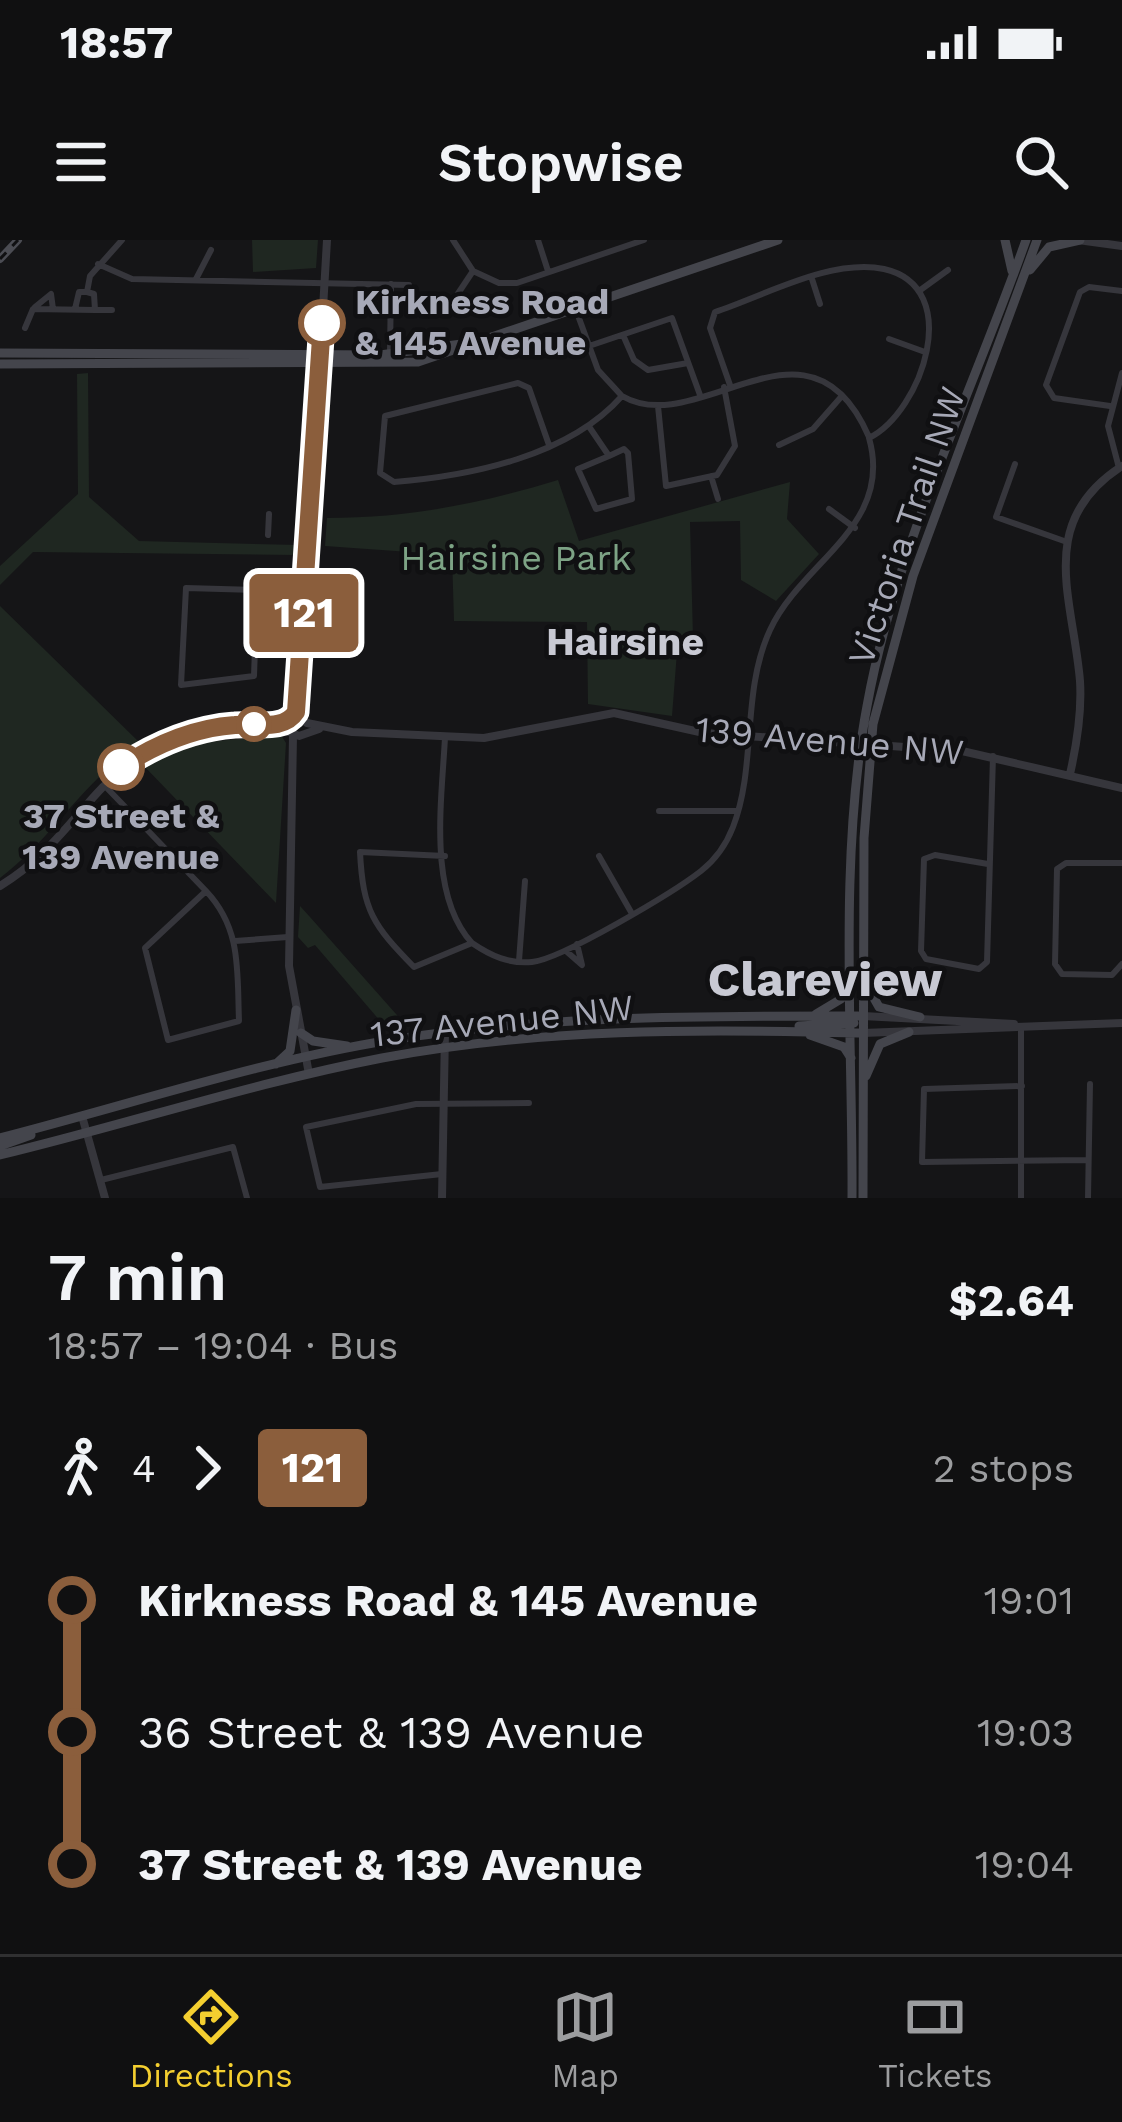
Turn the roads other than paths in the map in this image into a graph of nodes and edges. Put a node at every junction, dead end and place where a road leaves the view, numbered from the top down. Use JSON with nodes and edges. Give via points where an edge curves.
{"nodes":[{"id":1,"x":122,"y":240,"type":"edge"},
{"id":2,"x":327,"y":240,"type":"edge"},
{"id":3,"x":452,"y":240,"type":"edge"},
{"id":4,"x":538,"y":240,"type":"edge"},
{"id":5,"x":612,"y":240,"type":"edge"},
{"id":6,"x":644,"y":240,"type":"edge"},
{"id":7,"x":778,"y":240,"type":"edge"},
{"id":8,"x":1005,"y":240,"type":"edge"},
{"id":9,"x":1026,"y":240,"type":"edge"},
{"id":10,"x":1037,"y":240,"type":"edge"},
{"id":11,"x":1079,"y":240,"type":"edge"},
{"id":12,"x":1122,"y":247,"type":"edge"},
{"id":13,"x":211,"y":250,"type":"dead end"},
{"id":14,"x":614,"y":250,"type":"junction"},
{"id":15,"x":98,"y":265,"type":"junction"},
{"id":16,"x":948,"y":270,"type":"dead end"},
{"id":17,"x":472,"y":271,"type":"junction"},
{"id":18,"x":549,"y":272,"type":"junction"},
{"id":19,"x":196,"y":279,"type":"junction"},
{"id":20,"x":812,"y":279,"type":"junction"},
{"id":21,"x":324,"y":280,"type":"junction"},
{"id":22,"x":391,"y":284,"type":"junction"},
{"id":23,"x":409,"y":284,"type":"dead end"},
{"id":24,"x":1016,"y":284,"type":"junction"},
{"id":25,"x":920,"y":291,"type":"junction"},
{"id":26,"x":1122,"y":291,"type":"edge"},
{"id":27,"x":87,"y":292,"type":"junction"},
{"id":28,"x":453,"y":301,"type":"dead end"},
{"id":29,"x":820,"y":304,"type":"dead end"},
{"id":30,"x":32,"y":309,"type":"junction"},
{"id":31,"x":52,"y":309,"type":"junction"},
{"id":32,"x":75,"y":309,"type":"junction"},
{"id":33,"x":94,"y":310,"type":"junction"},
{"id":34,"x":112,"y":310,"type":"dead end"},
{"id":35,"x":576,"y":310,"type":"junction"},
{"id":36,"x":25,"y":328,"type":"dead end"},
{"id":37,"x":623,"y":335,"type":"junction"},
{"id":38,"x":889,"y":339,"type":"dead end"},
{"id":39,"x":487,"y":341,"type":"junction"},
{"id":40,"x":589,"y":346,"type":"junction"},
{"id":41,"x":925,"y":352,"type":"junction"},
{"id":42,"x":0,"y":353,"type":"edge"},
{"id":43,"x":390,"y":354,"type":"junction"},
{"id":44,"x":320,"y":360,"type":"junction"},
{"id":45,"x":688,"y":363,"type":"junction"},
{"id":46,"x":0,"y":364,"type":"edge"},
{"id":47,"x":1122,"y":373,"type":"edge"},
{"id":48,"x":727,"y":386,"type":"junction"},
{"id":49,"x":622,"y":395,"type":"junction"},
{"id":50,"x":700,"y":395,"type":"junction"},
{"id":51,"x":841,"y":397,"type":"junction"},
{"id":52,"x":658,"y":406,"type":"junction"},
{"id":53,"x":1110,"y":406,"type":"junction"},
{"id":54,"x":590,"y":428,"type":"junction"},
{"id":55,"x":869,"y":438,"type":"junction"},
{"id":56,"x":549,"y":445,"type":"junction"},
{"id":57,"x":778,"y":446,"type":"dead end"},
{"id":58,"x":609,"y":456,"type":"junction"},
{"id":59,"x":1015,"y":464,"type":"dead end"},
{"id":60,"x":1120,"y":467,"type":"edge"},
{"id":61,"x":711,"y":476,"type":"junction"},
{"id":62,"x":718,"y":499,"type":"dead end"},
{"id":63,"x":829,"y":509,"type":"dead end"},
{"id":64,"x":269,"y":514,"type":"dead end"},
{"id":65,"x":855,"y":528,"type":"junction"},
{"id":66,"x":268,"y":536,"type":"dead end"},
{"id":67,"x":1066,"y":542,"type":"junction"},
{"id":68,"x":256,"y":625,"type":"junction"},
{"id":69,"x":304,"y":626,"type":"junction"},
{"id":70,"x":300,"y":704,"type":"junction"},
{"id":71,"x":292,"y":719,"type":"junction"},
{"id":72,"x":306,"y":721,"type":"junction"},
{"id":73,"x":274,"y":725,"type":"junction"},
{"id":74,"x":323,"y":728,"type":"junction"},
{"id":75,"x":297,"y":734,"type":"junction"},
{"id":76,"x":445,"y":736,"type":"junction"},
{"id":77,"x":747,"y":736,"type":"junction"},
{"id":78,"x":866,"y":740,"type":"junction"},
{"id":79,"x":993,"y":756,"type":"junction"},
{"id":80,"x":1070,"y":774,"type":"junction"},
{"id":81,"x":102,"y":783,"type":"junction"},
{"id":82,"x":1122,"y":788,"type":"edge"},
{"id":83,"x":659,"y":811,"type":"dead end"},
{"id":84,"x":738,"y":811,"type":"junction"},
{"id":85,"x":445,"y":856,"type":"junction"},
{"id":86,"x":599,"y":856,"type":"dead end"},
{"id":87,"x":1122,"y":863,"type":"edge"},
{"id":88,"x":988,"y":864,"type":"junction"},
{"id":89,"x":525,"y":881,"type":"dead end"},
{"id":90,"x":0,"y":886,"type":"edge"},
{"id":91,"x":206,"y":891,"type":"junction"},
{"id":92,"x":632,"y":912,"type":"junction"},
{"id":93,"x":288,"y":937,"type":"junction"},
{"id":94,"x":236,"y":941,"type":"junction"},
{"id":95,"x":472,"y":944,"type":"junction"},
{"id":96,"x":577,"y":944,"type":"junction"},
{"id":97,"x":566,"y":951,"type":"junction"},
{"id":98,"x":853,"y":952,"type":"junction"},
{"id":99,"x":519,"y":962,"type":"junction"},
{"id":100,"x":1120,"y":968,"type":"edge"},
{"id":101,"x":863,"y":973,"type":"junction"},
{"id":102,"x":296,"y":1010,"type":"junction"},
{"id":103,"x":810,"y":1016,"type":"junction"},
{"id":104,"x":920,"y":1017,"type":"junction"},
{"id":105,"x":857,"y":1024,"type":"junction"},
{"id":106,"x":1122,"y":1024,"type":"edge"},
{"id":107,"x":1021,"y":1025,"type":"junction"},
{"id":108,"x":445,"y":1032,"type":"junction"},
{"id":109,"x":734,"y":1032,"type":"junction"},
{"id":110,"x":800,"y":1032,"type":"junction"},
{"id":111,"x":909,"y":1032,"type":"junction"},
{"id":112,"x":301,"y":1033,"type":"junction"},
{"id":113,"x":353,"y":1047,"type":"junction"},
{"id":114,"x":442,"y":1049,"type":"junction"},
{"id":115,"x":306,"y":1059,"type":"junction"},
{"id":116,"x":853,"y":1061,"type":"junction"},
{"id":117,"x":272,"y":1068,"type":"junction"},
{"id":118,"x":309,"y":1074,"type":"junction"},
{"id":119,"x":1090,"y":1084,"type":"dead end"},
{"id":120,"x":1022,"y":1086,"type":"junction"},
{"id":121,"x":863,"y":1087,"type":"junction"},
{"id":122,"x":529,"y":1102,"type":"dead end"},
{"id":123,"x":442,"y":1103,"type":"junction"},
{"id":124,"x":82,"y":1116,"type":"junction"},
{"id":125,"x":87,"y":1133,"type":"junction"},
{"id":126,"x":0,"y":1142,"type":"edge"},
{"id":127,"x":0,"y":1155,"type":"edge"},
{"id":128,"x":1022,"y":1160,"type":"junction"},
{"id":129,"x":1088,"y":1160,"type":"junction"},
{"id":130,"x":442,"y":1174,"type":"junction"},
{"id":131,"x":100,"y":1180,"type":"junction"},
{"id":132,"x":105,"y":1198,"type":"edge"},
{"id":133,"x":247,"y":1198,"type":"edge"},
{"id":134,"x":442,"y":1198,"type":"edge"},
{"id":135,"x":852,"y":1198,"type":"edge"},
{"id":136,"x":863,"y":1198,"type":"edge"},
{"id":137,"x":1022,"y":1198,"type":"edge"},
{"id":138,"x":1088,"y":1198,"type":"edge"}],
"edges":[{"from":1,"to":15,"type":"street"},
{"from":2,"to":21,"type":"street"},
{"from":3,"to":17,"type":"street"},
{"from":4,"to":18,"type":"street"},
{"from":5,"to":14,"type":"street"},
{"from":6,"to":14,"type":"street"},
{"from":7,"to":35,"type":"main road"},
{"from":8,"to":24,"type":"main road"},
{"from":9,"to":24,"type":"main road","name":"Victoria Trail NW"},
{"from":10,"to":24,"type":"main road","name":"Victoria Trail NW"},
{"from":11,"to":12,"type":"street"},
{"from":11,"to":24,"type":"main road","via":[[1044,251]]},
{"from":13,"to":19,"type":"street"},
{"from":14,"to":18,"type":"street"},
{"from":15,"to":19,"type":"street","via":[[124,278]]},
{"from":15,"to":27,"type":"street"},
{"from":16,"to":25,"type":"street"},
{"from":17,"to":18,"type":"street","via":[[499,283]]},
{"from":17,"to":28,"type":"street"},
{"from":19,"to":21,"type":"street"},
{"from":20,"to":25,"type":"street","via":[[872,268]]},
{"from":20,"to":29,"type":"street"},
{"from":20,"to":48,"type":"street","via":[[709,319]]},
{"from":21,"to":22,"type":"street"},
{"from":21,"to":44,"type":"street"},
{"from":22,"to":23,"type":"street"},
{"from":22,"to":43,"type":"street"},
{"from":24,"to":78,"type":"main road","name":"Victoria Trail NW","via":[[894,633]]},
{"from":25,"to":41,"type":"street","via":[[930,319]]},
{"from":26,"to":53,"type":"street","via":[[1084,288],[1047,392]]},
{"from":27,"to":32,"type":"street","via":[[79,292]]},
{"from":27,"to":33,"type":"street"},
{"from":30,"to":31,"type":"street"},
{"from":30,"to":31,"type":"street","via":[[47,294],[54,295]]},
{"from":30,"to":36,"type":"street"},
{"from":31,"to":32,"type":"street"},
{"from":32,"to":33,"type":"street"},
{"from":33,"to":34,"type":"street"},
{"from":35,"to":39,"type":"main road"},
{"from":35,"to":40,"type":"street"},
{"from":37,"to":40,"type":"street"},
{"from":37,"to":45,"type":"street","via":[[648,370]]},
{"from":37,"to":45,"type":"street","via":[[672,318]]},
{"from":38,"to":41,"type":"street"},
{"from":39,"to":43,"type":"main road"},
{"from":39,"to":44,"type":"main road","via":[[418,362]]},
{"from":40,"to":49,"type":"street","via":[[603,379]]},
{"from":41,"to":55,"type":"street","via":[[902,410]]},
{"from":42,"to":44,"type":"main road"},
{"from":43,"to":44,"type":"main road"},
{"from":44,"to":46,"type":"main road"},
{"from":44,"to":69,"type":"street"},
{"from":45,"to":50,"type":"street"},
{"from":47,"to":53,"type":"street"},
{"from":48,"to":50,"type":"street"},
{"from":48,"to":51,"type":"street","via":[[786,374]]},
{"from":48,"to":61,"type":"street","via":[[735,446]]},
{"from":49,"to":52,"type":"street"},
{"from":49,"to":54,"type":"street"},
{"from":50,"to":52,"type":"street"},
{"from":51,"to":55,"type":"street"},
{"from":51,"to":57,"type":"street","via":[[813,429]]},
{"from":52,"to":61,"type":"street","via":[[663,482]]},
{"from":53,"to":60,"type":"street","via":[[1109,440]]},
{"from":54,"to":56,"type":"street"},
{"from":54,"to":58,"type":"street"},
{"from":55,"to":65,"type":"street","via":[[873,487]]},
{"from":56,"to":56,"type":"street","via":[[524,383],[385,416],[382,479],[451,475]]},
{"from":58,"to":58,"type":"street","via":[[578,470],[596,509],[632,499],[628,453]]},
{"from":59,"to":67,"type":"street","via":[[996,517]]},
{"from":60,"to":67,"type":"street","via":[[1081,505]]},
{"from":61,"to":62,"type":"street"},
{"from":63,"to":65,"type":"street"},
{"from":64,"to":66,"type":"street"},
{"from":65,"to":77,"type":"street","via":[[807,574],[773,623],[758,661]]},
{"from":67,"to":80,"type":"street","via":[[1080,690]]},
{"from":68,"to":68,"type":"street","via":[[254,676],[181,686],[186,588],[257,590]]},
{"from":68,"to":69,"type":"street"},
{"from":69,"to":70,"type":"street"},
{"from":70,"to":71,"type":"street"},
{"from":70,"to":72,"type":"street"},
{"from":71,"to":72,"type":"street","name":"139 Avenue NW"},
{"from":71,"to":73,"type":"street"},
{"from":71,"to":75,"type":"street"},
{"from":72,"to":74,"type":"street","name":"139 Avenue NW"},
{"from":72,"to":75,"type":"street"},
{"from":73,"to":75,"type":"street"},
{"from":73,"to":81,"type":"street","via":[[220,726],[175,738]]},
{"from":74,"to":75,"type":"street","name":"139 Avenue NW"},
{"from":74,"to":76,"type":"street","name":"139 Avenue NW"},
{"from":75,"to":93,"type":"street"},
{"from":76,"to":77,"type":"street","name":"139 Avenue NW","via":[[508,736],[602,713]]},
{"from":76,"to":85,"type":"street"},
{"from":77,"to":78,"type":"street","name":"139 Avenue NW"},
{"from":77,"to":84,"type":"street"},
{"from":78,"to":79,"type":"street","name":"139 Avenue NW"},
{"from":78,"to":98,"type":"main road","name":"Victoria Trail NW"},
{"from":78,"to":101,"type":"main road","name":"Victoria Trail NW"},
{"from":79,"to":80,"type":"street","name":"139 Avenue NW"},
{"from":79,"to":88,"type":"street"},
{"from":80,"to":82,"type":"street","name":"139 Avenue NW"},
{"from":81,"to":90,"type":"street","via":[[38,858]]},
{"from":81,"to":91,"type":"street"},
{"from":83,"to":84,"type":"street"},
{"from":84,"to":92,"type":"street","via":[[709,863]]},
{"from":85,"to":95,"type":"street","via":[[449,907]]},
{"from":85,"to":95,"type":"street","via":[[360,852],[363,899],[414,967]]},
{"from":86,"to":92,"type":"street"},
{"from":87,"to":100,"type":"street","via":[[1059,866],[1058,971]]},
{"from":88,"to":88,"type":"street","via":[[984,967],[926,959],[925,857]]},
{"from":89,"to":99,"type":"street"},
{"from":91,"to":94,"type":"street"},
{"from":91,"to":94,"type":"street","via":[[146,948],[168,1040],[239,1022]]},
{"from":92,"to":96,"type":"street"},
{"from":93,"to":94,"type":"street"},
{"from":93,"to":102,"type":"street"},
{"from":95,"to":99,"type":"street"},
{"from":96,"to":97,"type":"street"},
{"from":96,"to":97,"type":"street","via":[[582,965]]},
{"from":97,"to":99,"type":"street"},
{"from":98,"to":103,"type":"main road","via":[[841,999]]},
{"from":98,"to":105,"type":"main road","name":"Victoria Trail NW"},
{"from":101,"to":104,"type":"main road","via":[[879,1007]]},
{"from":101,"to":105,"type":"main road","name":"Victoria Trail NW"},
{"from":102,"to":112,"type":"street"},
{"from":102,"to":117,"type":"main road","via":[[290,1051]]},
{"from":103,"to":105,"type":"main road","name":"137 Avenue NW"},
{"from":103,"to":108,"type":"main road","name":"137 Avenue NW","via":[[623,1017]]},
{"from":104,"to":105,"type":"street","name":"137 Avenue NW"},
{"from":104,"to":107,"type":"street","name":"137 Avenue NW"},
{"from":105,"to":109,"type":"main road"},
{"from":105,"to":110,"type":"main road","name":"137 Avenue NW"},
{"from":105,"to":111,"type":"street","name":"137 Avenue NW"},
{"from":105,"to":116,"type":"main road","name":"Victoria Trail NW"},
{"from":105,"to":121,"type":"main road","name":"Victoria Trail NW"},
{"from":106,"to":107,"type":"street","name":"137 Avenue NW"},
{"from":107,"to":111,"type":"street","name":"137 Avenue NW"},
{"from":107,"to":120,"type":"street"},
{"from":108,"to":113,"type":"main road","name":"137 Avenue NW"},
{"from":108,"to":114,"type":"street"},
{"from":109,"to":110,"type":"main road","name":"137 Avenue NW"},
{"from":109,"to":114,"type":"main road","name":"137 Avenue NW"},
{"from":110,"to":116,"type":"main road","via":[[844,1047]]},
{"from":111,"to":121,"type":"main road","via":[[877,1048]]},
{"from":112,"to":113,"type":"main road"},
{"from":112,"to":115,"type":"street"},
{"from":113,"to":115,"type":"main road","name":"137 Avenue NW"},
{"from":114,"to":118,"type":"main road","name":"137 Avenue NW"},
{"from":114,"to":123,"type":"street"},
{"from":115,"to":117,"type":"main road","name":"137 Avenue NW"},
{"from":115,"to":118,"type":"street"},
{"from":116,"to":135,"type":"main road","name":"Victoria Trail NW"},
{"from":117,"to":124,"type":"main road","name":"137 Avenue NW"},
{"from":118,"to":125,"type":"main road","name":"137 Avenue NW"},
{"from":119,"to":129,"type":"street"},
{"from":120,"to":128,"type":"street"},
{"from":120,"to":128,"type":"street","via":[[924,1089],[922,1162]]},
{"from":121,"to":136,"type":"main road","name":"Victoria Trail NW"},
{"from":122,"to":123,"type":"street"},
{"from":123,"to":130,"type":"street"},
{"from":123,"to":130,"type":"street","via":[[306,1127],[320,1187]]},
{"from":124,"to":125,"type":"street"},
{"from":124,"to":126,"type":"main road","name":"137 Avenue NW"},
{"from":125,"to":127,"type":"main road","name":"137 Avenue NW"},
{"from":125,"to":131,"type":"street"},
{"from":128,"to":129,"type":"street"},
{"from":128,"to":137,"type":"street"},
{"from":129,"to":138,"type":"street"},
{"from":130,"to":134,"type":"street"},
{"from":131,"to":132,"type":"street"},
{"from":131,"to":133,"type":"street","via":[[232,1148]]}]}
